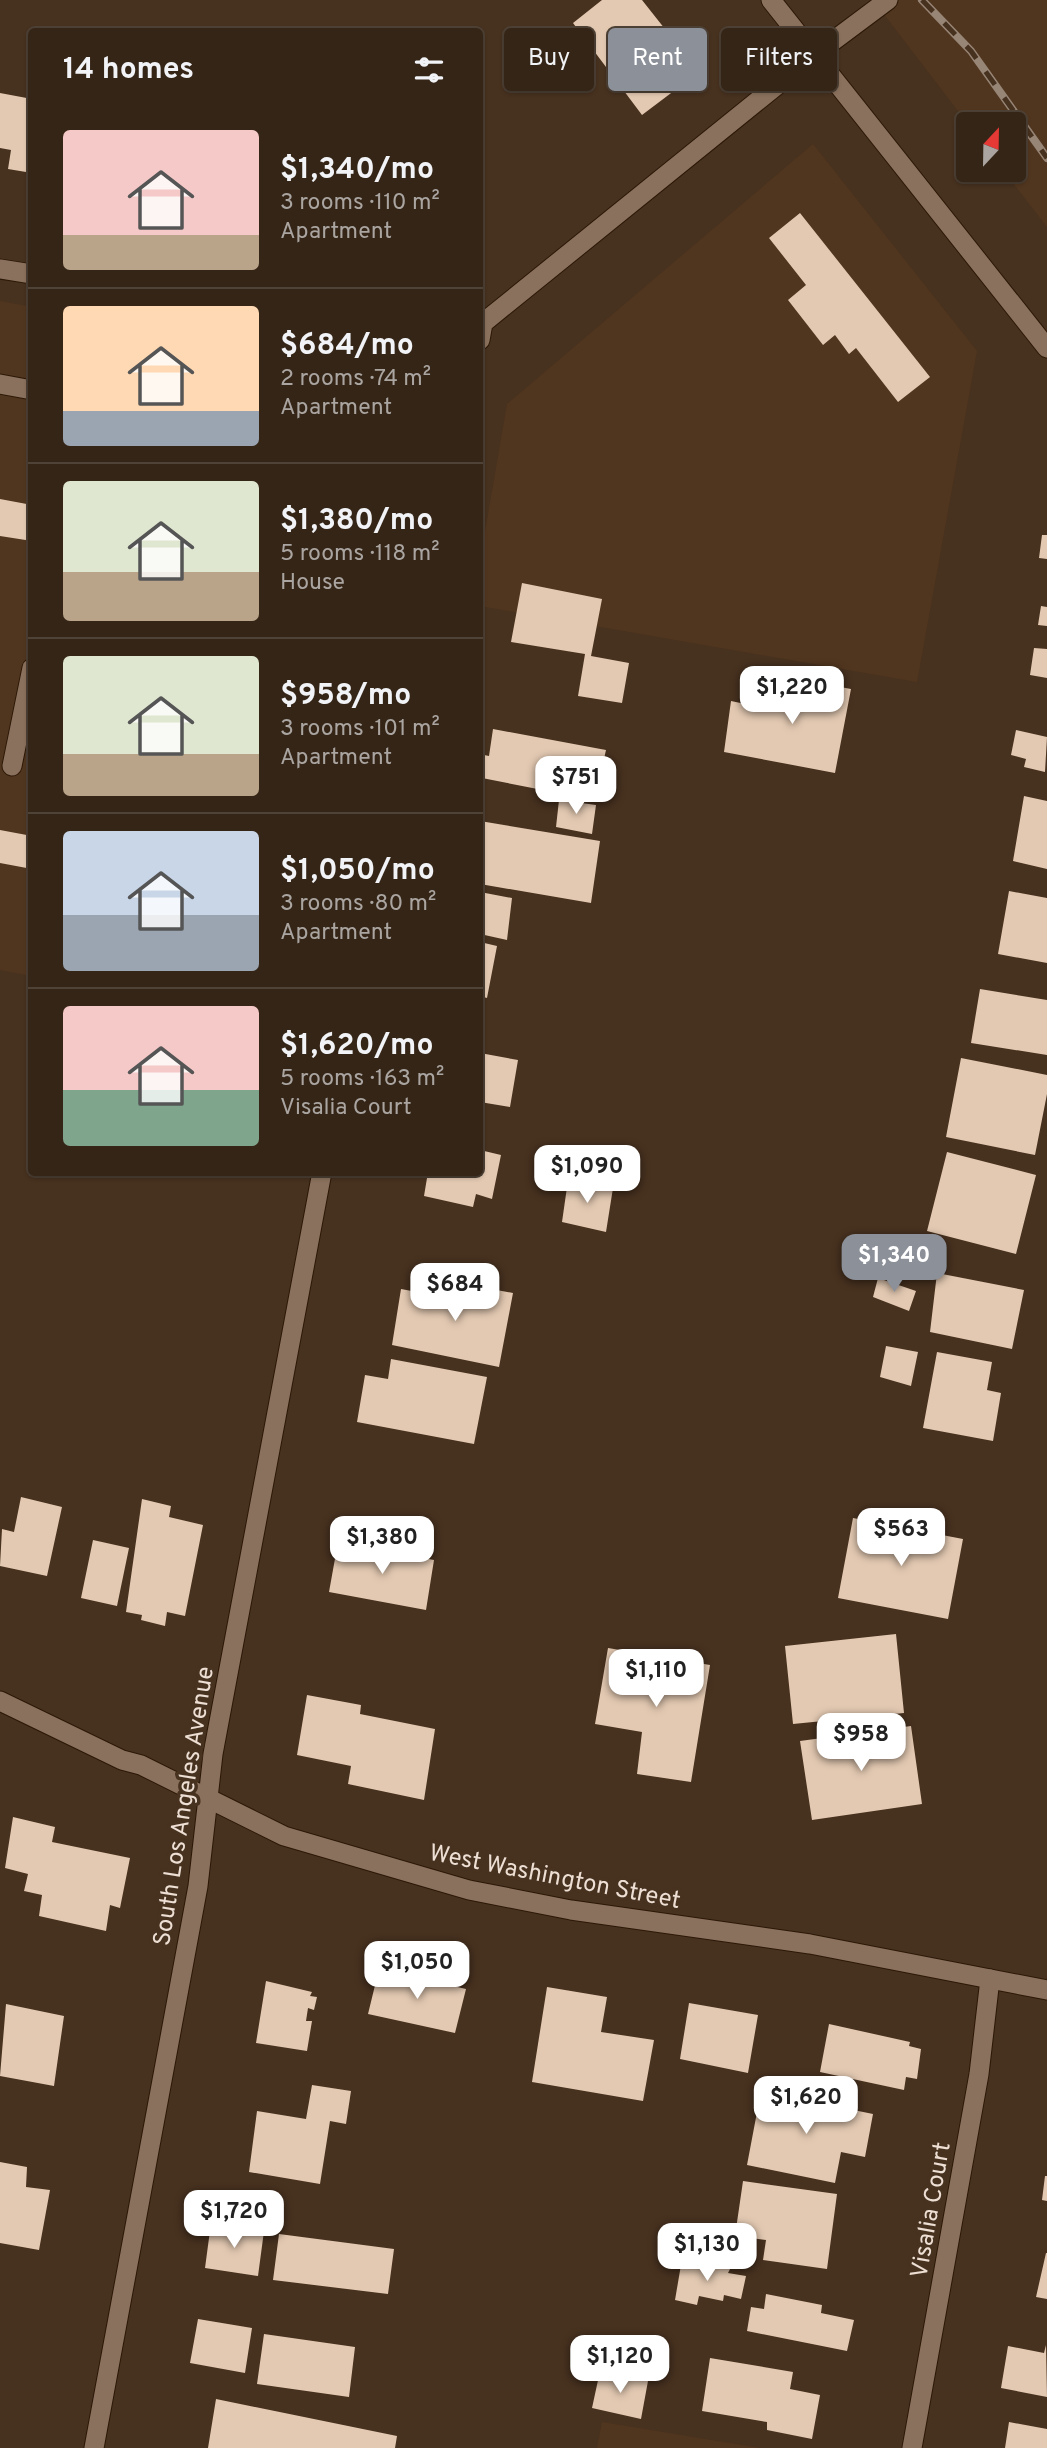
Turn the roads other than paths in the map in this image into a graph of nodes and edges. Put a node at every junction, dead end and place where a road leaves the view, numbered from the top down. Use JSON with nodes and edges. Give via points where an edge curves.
{"nodes":[{"id":1,"x":771,"y":0,"type":"edge"},
{"id":2,"x":888,"y":0,"type":"edge"},
{"id":3,"x":792,"y":28,"type":"edge"},
{"id":4,"x":837,"y":37,"type":"edge"},
{"id":5,"x":837,"y":85,"type":"edge"},
{"id":6,"x":769,"y":91,"type":"edge"},
{"id":7,"x":0,"y":269,"type":"edge"},
{"id":8,"x":28,"y":273,"type":"edge"},
{"id":9,"x":483,"y":323,"type":"edge"},
{"id":10,"x":1047,"y":348,"type":"edge"},
{"id":11,"x":0,"y":384,"type":"edge"},
{"id":12,"x":28,"y":389,"type":"edge"},
{"id":13,"x":28,"y":691,"type":"edge"},
{"id":14,"x":15,"y":766,"type":"edge"},
{"id":15,"x":321,"y":1176,"type":"edge"},
{"id":16,"x":0,"y":1701,"type":"edge"},
{"id":17,"x":208,"y":1798,"type":"junction"},
{"id":18,"x":990,"y":1979,"type":"junction"},
{"id":19,"x":1047,"y":1990,"type":"edge"},
{"id":20,"x":94,"y":2448,"type":"edge"},
{"id":21,"x":912,"y":2448,"type":"edge"}],
"edges":[{"from":1,"to":3,"type":"street"},
{"from":2,"to":4,"type":"street"},
{"from":5,"to":10,"type":"street"},
{"from":6,"to":9,"type":"street"},
{"from":7,"to":8,"type":"street"},
{"from":11,"to":12,"type":"street"},
{"from":13,"to":14,"type":"street"},
{"from":15,"to":17,"type":"street","name":"South Los Angeles Avenue"},
{"from":16,"to":17,"type":"street","name":"West Washington Street"},
{"from":17,"to":18,"type":"street","name":"West Washington Street","via":[[284,1836],[469,1890],[571,1910],[810,1944]]},
{"from":17,"to":20,"type":"street","name":"South Los Angeles Avenue","via":[[198,1886]]},
{"from":18,"to":19,"type":"street","name":"West Washington Street"},
{"from":18,"to":21,"type":"street","name":"Visalia Court","via":[[979,2074]]}]}
